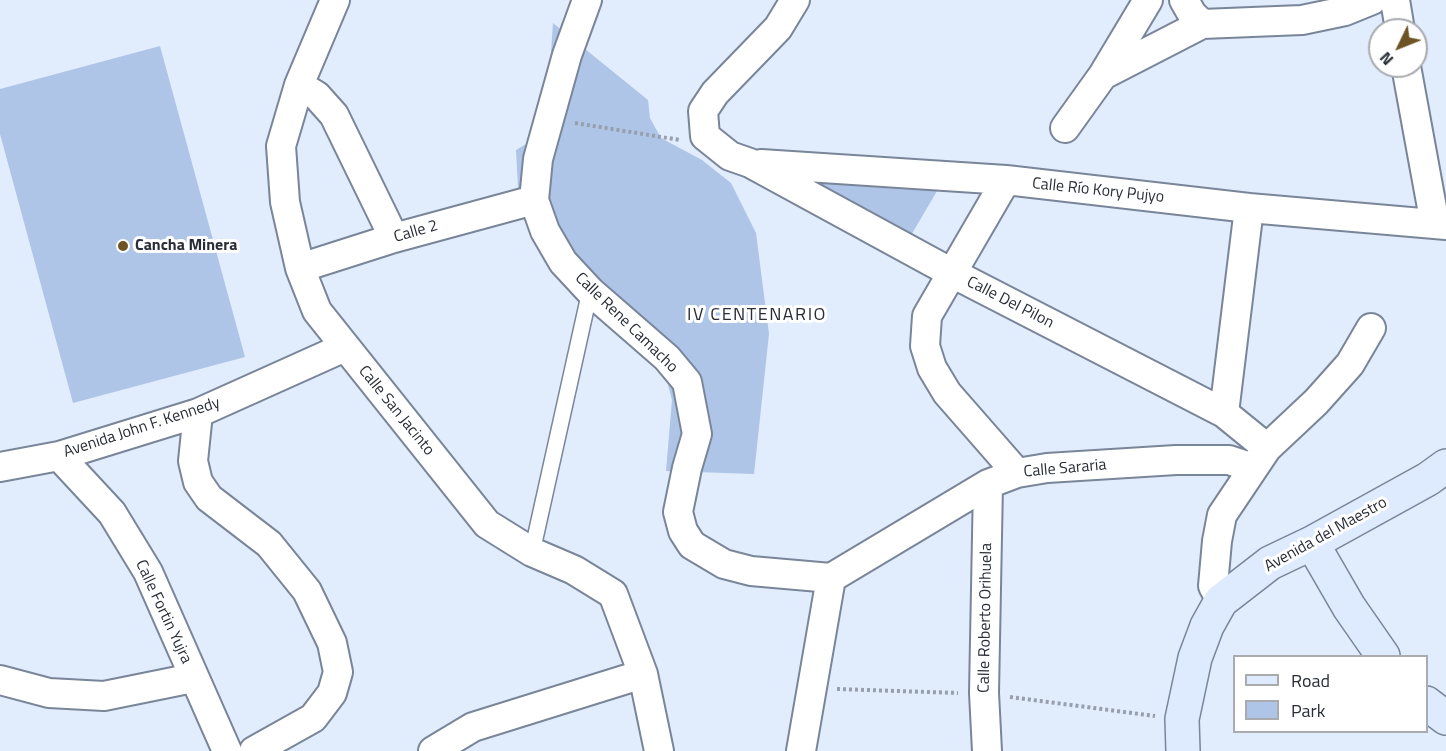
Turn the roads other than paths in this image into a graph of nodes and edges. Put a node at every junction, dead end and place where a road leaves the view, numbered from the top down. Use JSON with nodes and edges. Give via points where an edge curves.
{"nodes":[{"id":1,"x":334,"y":0,"type":"edge"},
{"id":2,"x":587,"y":0,"type":"edge"},
{"id":3,"x":795,"y":0,"type":"edge"},
{"id":4,"x":1148,"y":0,"type":"edge"},
{"id":5,"x":1184,"y":0,"type":"edge"},
{"id":6,"x":1372,"y":0,"type":"edge"},
{"id":7,"x":1395,"y":0,"type":"edge"},
{"id":8,"x":1398,"y":18,"type":"edge"},
{"id":9,"x":1202,"y":24,"type":"junction"},
{"id":10,"x":1103,"y":75,"type":"junction"},
{"id":11,"x":1409,"y":78,"type":"edge"},
{"id":12,"x":299,"y":85,"type":"junction"},
{"id":13,"x":1065,"y":128,"type":"dead end"},
{"id":14,"x":750,"y":163,"type":"junction"},
{"id":15,"x":1006,"y":180,"type":"junction"},
{"id":16,"x":534,"y":200,"type":"junction"},
{"id":17,"x":1249,"y":208,"type":"junction"},
{"id":18,"x":1441,"y":224,"type":"edge"},
{"id":19,"x":394,"y":238,"type":"junction"},
{"id":20,"x":300,"y":267,"type":"junction"},
{"id":21,"x":952,"y":273,"type":"junction"},
{"id":22,"x":590,"y":291,"type":"junction"},
{"id":23,"x":1371,"y":328,"type":"dead end"},
{"id":24,"x":345,"y":347,"type":"junction"},
{"id":25,"x":198,"y":413,"type":"junction"},
{"id":26,"x":1224,"y":413,"type":"junction"},
{"id":27,"x":59,"y":456,"type":"junction"},
{"id":28,"x":1260,"y":458,"type":"junction"},
{"id":29,"x":1446,"y":466,"type":"edge"},
{"id":30,"x":0,"y":467,"type":"edge"},
{"id":31,"x":1017,"y":473,"type":"junction"},
{"id":32,"x":988,"y":484,"type":"junction"},
{"id":33,"x":1312,"y":543,"type":"junction"},
{"id":34,"x":532,"y":552,"type":"junction"},
{"id":35,"x":831,"y":578,"type":"junction"},
{"id":36,"x":1221,"y":601,"type":"junction"},
{"id":37,"x":1382,"y":655,"type":"edge"},
{"id":38,"x":643,"y":674,"type":"junction"},
{"id":39,"x":193,"y":678,"type":"junction"},
{"id":40,"x":0,"y":680,"type":"edge"},
{"id":41,"x":227,"y":751,"type":"edge"},
{"id":42,"x":254,"y":751,"type":"edge"},
{"id":43,"x":433,"y":751,"type":"edge"},
{"id":44,"x":659,"y":751,"type":"edge"},
{"id":45,"x":801,"y":751,"type":"edge"},
{"id":46,"x":987,"y":751,"type":"edge"},
{"id":47,"x":1183,"y":751,"type":"edge"}],
"edges":[{"from":1,"to":12,"type":"street","name":"Calle San Jacinto"},
{"from":2,"to":16,"type":"street","name":"Calle Rene Camacho","via":[[538,159]]},
{"from":3,"to":14,"type":"street","name":"Calle Del Pilon","via":[[778,28],[703,111],[705,136],[730,156]]},
{"from":4,"to":10,"type":"street"},
{"from":5,"to":9,"type":"street"},
{"from":6,"to":9,"type":"street","via":[[1345,11],[1302,20]]},
{"from":7,"to":8,"type":"street"},
{"from":9,"to":10,"type":"street"},
{"from":10,"to":13,"type":"street"},
{"from":11,"to":18,"type":"street"},
{"from":12,"to":19,"type":"street","via":[[317,96],[334,115]]},
{"from":12,"to":20,"type":"street","name":"Calle San Jacinto","via":[[281,146],[285,202]]},
{"from":14,"to":15,"type":"street","name":"Calle Río Kory Pujyo"},
{"from":14,"to":21,"type":"street","name":"Calle Del Pilon"},
{"from":15,"to":17,"type":"street","name":"Calle Río Kory Pujyo"},
{"from":15,"to":21,"type":"street"},
{"from":16,"to":19,"type":"street","name":"Calle 2"},
{"from":16,"to":22,"type":"street","name":"Calle Rene Camacho","via":[[545,231],[563,262]]},
{"from":17,"to":18,"type":"street","name":"Calle Río Kory Pujyo"},
{"from":17,"to":26,"type":"street"},
{"from":19,"to":20,"type":"street","name":"Calle 2"},
{"from":20,"to":24,"type":"street","name":"Calle San Jacinto","via":[[317,311]]},
{"from":21,"to":26,"type":"street","name":"Calle Del Pilon"},
{"from":21,"to":31,"type":"street","via":[[927,316],[925,346],[932,369],[947,393]]},
{"from":22,"to":34,"type":"lane"},
{"from":22,"to":35,"type":"street","name":"Calle Rene Camacho","via":[[668,358],[687,382],[697,434],[678,512],[692,545],[724,564],[751,571]]},
{"from":23,"to":28,"type":"street","via":[[1350,364]]},
{"from":24,"to":25,"type":"street","name":"Avenida John F. Kennedy"},
{"from":24,"to":34,"type":"street","name":"Calle San Jacinto","via":[[487,524]]},
{"from":25,"to":27,"type":"street","name":"Avenida John F. Kennedy"},
{"from":25,"to":42,"type":"street","via":[[193,461],[198,482],[208,498],[269,544],[307,591],[332,643],[338,672],[332,693],[313,718]]},
{"from":26,"to":28,"type":"street","name":"Calle Del Pilon"},
{"from":27,"to":30,"type":"street","name":"Avenida John F. Kennedy"},
{"from":27,"to":39,"type":"street","name":"Calle Fortin Yujra","via":[[112,513],[142,562]]},
{"from":28,"to":31,"type":"street","name":"Calle Sararia","via":[[1176,460]]},
{"from":28,"to":36,"type":"street","via":[[1222,515],[1213,586]]},
{"from":29,"to":33,"type":"main road","name":"Avenida del Maestro"},
{"from":31,"to":32,"type":"street","name":"Calle Sararia"},
{"from":32,"to":35,"type":"street","name":"Calle Sararia"},
{"from":32,"to":46,"type":"street","name":"Calle Roberto Orihuela","via":[[984,693]]},
{"from":33,"to":36,"type":"main road","name":"Avenida del Maestro","via":[[1270,563]]},
{"from":33,"to":37,"type":"main road"},
{"from":34,"to":38,"type":"street","name":"Calle San Jacinto","via":[[574,570],[613,594]]},
{"from":35,"to":45,"type":"street"},
{"from":36,"to":47,"type":"main road","name":"Avenida del Maestro","via":[[1195,658],[1182,719]]},
{"from":38,"to":43,"type":"street","via":[[473,727]]},
{"from":38,"to":44,"type":"street","name":"Calle San Jacinto"},
{"from":39,"to":40,"type":"street","via":[[104,696],[49,693]]},
{"from":39,"to":41,"type":"street","name":"Calle Fortin Yujra"}]}
